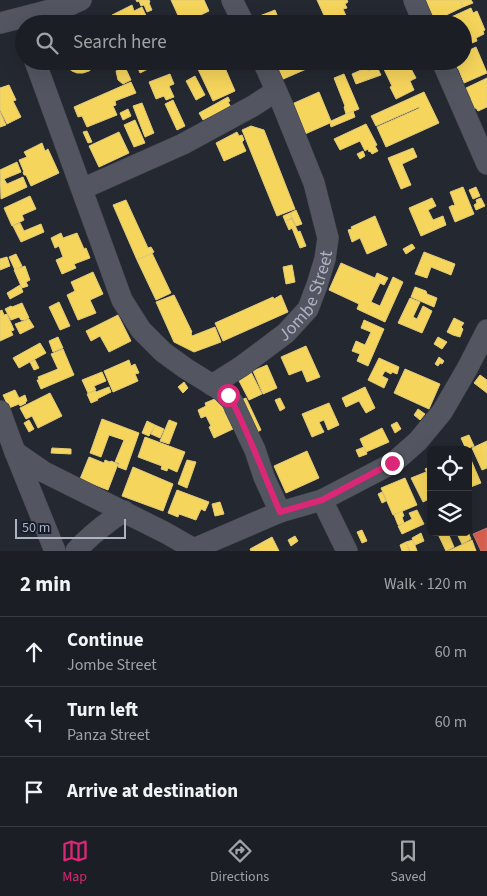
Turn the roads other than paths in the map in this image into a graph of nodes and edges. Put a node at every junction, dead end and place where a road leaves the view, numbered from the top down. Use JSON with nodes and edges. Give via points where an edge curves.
{"nodes":[{"id":1,"x":232,"y":0,"type":"edge"},
{"id":2,"x":414,"y":0,"type":"edge"},
{"id":3,"x":73,"y":2,"type":"edge"},
{"id":4,"x":39,"y":15,"type":"edge"},
{"id":5,"x":240,"y":15,"type":"edge"},
{"id":6,"x":420,"y":15,"type":"edge"},
{"id":7,"x":38,"y":70,"type":"edge"},
{"id":8,"x":267,"y":70,"type":"edge"},
{"id":9,"x":446,"y":70,"type":"edge"},
{"id":10,"x":276,"y":91,"type":"junction"},
{"id":11,"x":487,"y":164,"type":"edge"},
{"id":12,"x":82,"y":189,"type":"junction"},
{"id":13,"x":487,"y":330,"type":"edge"},
{"id":14,"x":212,"y":385,"type":"junction"},
{"id":15,"x":0,"y":411,"type":"edge"},
{"id":16,"x":15,"y":452,"type":"junction"},
{"id":17,"x":322,"y":500,"type":"junction"},
{"id":18,"x":124,"y":511,"type":"junction"},
{"id":19,"x":280,"y":512,"type":"junction"},
{"id":20,"x":191,"y":550,"type":"edge"},
{"id":21,"x":55,"y":551,"type":"edge"},
{"id":22,"x":76,"y":551,"type":"edge"},
{"id":23,"x":346,"y":551,"type":"edge"}],
"edges":[{"from":1,"to":5,"type":"street"},
{"from":2,"to":6,"type":"street"},
{"from":3,"to":4,"type":"street"},
{"from":7,"to":12,"type":"street"},
{"from":8,"to":10,"type":"street","name":"Jombe Street"},
{"from":9,"to":11,"type":"street"},
{"from":10,"to":12,"type":"street","via":[[183,144]]},
{"from":10,"to":14,"type":"street","name":"Jombe Street","via":[[314,184],[328,238],[325,259],[308,309],[286,332]]},
{"from":12,"to":14,"type":"street","via":[[122,300],[141,330],[163,352]]},
{"from":13,"to":17,"type":"street","via":[[442,412],[418,441],[392,463]]},
{"from":14,"to":19,"type":"street","via":[[232,401]]},
{"from":15,"to":16,"type":"street"},
{"from":16,"to":18,"type":"street","via":[[44,472]]},
{"from":16,"to":21,"type":"street"},
{"from":17,"to":19,"type":"street"},
{"from":17,"to":23,"type":"street"},
{"from":18,"to":20,"type":"street"},
{"from":18,"to":22,"type":"street","via":[[102,526]]},
{"from":19,"to":20,"type":"street"}]}
